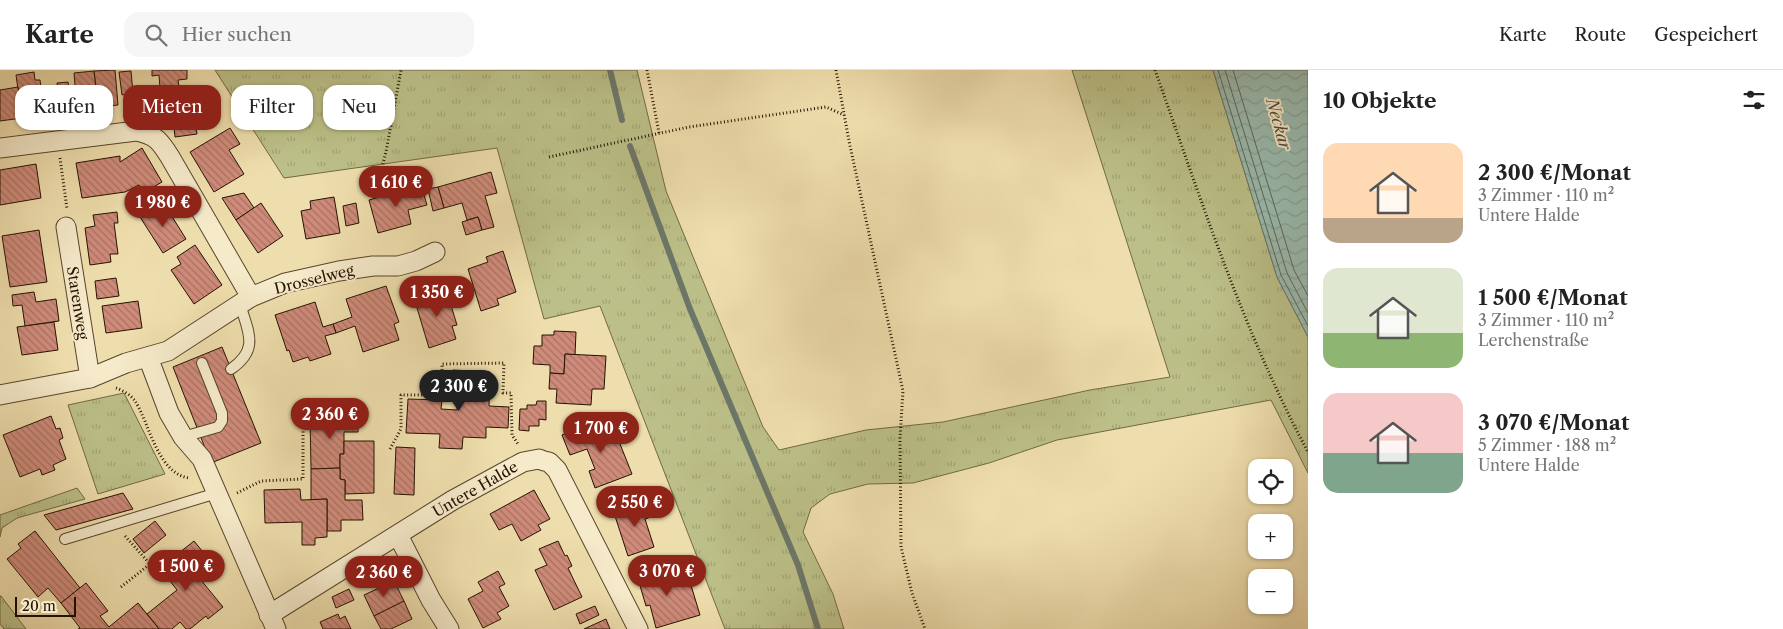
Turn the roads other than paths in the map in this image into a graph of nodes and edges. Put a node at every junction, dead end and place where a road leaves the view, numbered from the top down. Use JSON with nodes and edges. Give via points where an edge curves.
{"nodes":[{"id":1,"x":0,"y":148,"type":"edge"},
{"id":2,"x":66,"y":227,"type":"road end"},
{"id":3,"x":435,"y":252,"type":"dead end"},
{"id":4,"x":245,"y":301,"type":"junction"},
{"id":5,"x":148,"y":357,"type":"junction"},
{"id":6,"x":202,"y":363,"type":"dead end"},
{"id":7,"x":231,"y":369,"type":"dead end"},
{"id":8,"x":90,"y":378,"type":"junction"},
{"id":9,"x":0,"y":395,"type":"edge"},
{"id":10,"x":183,"y":437,"type":"junction"},
{"id":11,"x":217,"y":492,"type":"junction"},
{"id":12,"x":398,"y":535,"type":"junction"},
{"id":13,"x":65,"y":539,"type":"dead end"},
{"id":14,"x":272,"y":622,"type":"edge"},
{"id":15,"x":449,"y":629,"type":"edge"},
{"id":16,"x":638,"y":629,"type":"edge"}],
"edges":[{"from":1,"to":4,"type":"street","via":[[136,131],[150,134],[160,142]]},
{"from":2,"to":8,"type":"street","name":"Starenweg"},
{"from":3,"to":4,"type":"street","name":"Drosselweg","via":[[398,266],[339,270],[284,283]]},
{"from":4,"to":5,"type":"street","name":"Drosselweg","via":[[168,351]]},
{"from":4,"to":7,"type":"lane","via":[[251,340],[242,361]]},
{"from":5,"to":8,"type":"street","name":"Drosselweg"},
{"from":5,"to":10,"type":"street","via":[[169,413]]},
{"from":6,"to":10,"type":"lane","via":[[222,413],[222,421],[218,427]]},
{"from":8,"to":9,"type":"street","name":"Drosselweg"},
{"from":10,"to":11,"type":"street","via":[[202,459]]},
{"from":11,"to":13,"type":"lane"},
{"from":11,"to":14,"type":"street"},
{"from":12,"to":14,"type":"street","name":"Untere Halde"},
{"from":12,"to":15,"type":"street"},
{"from":12,"to":16,"type":"street","name":"Untere Halde","via":[[523,462],[539,459],[549,462],[557,470]]}]}
